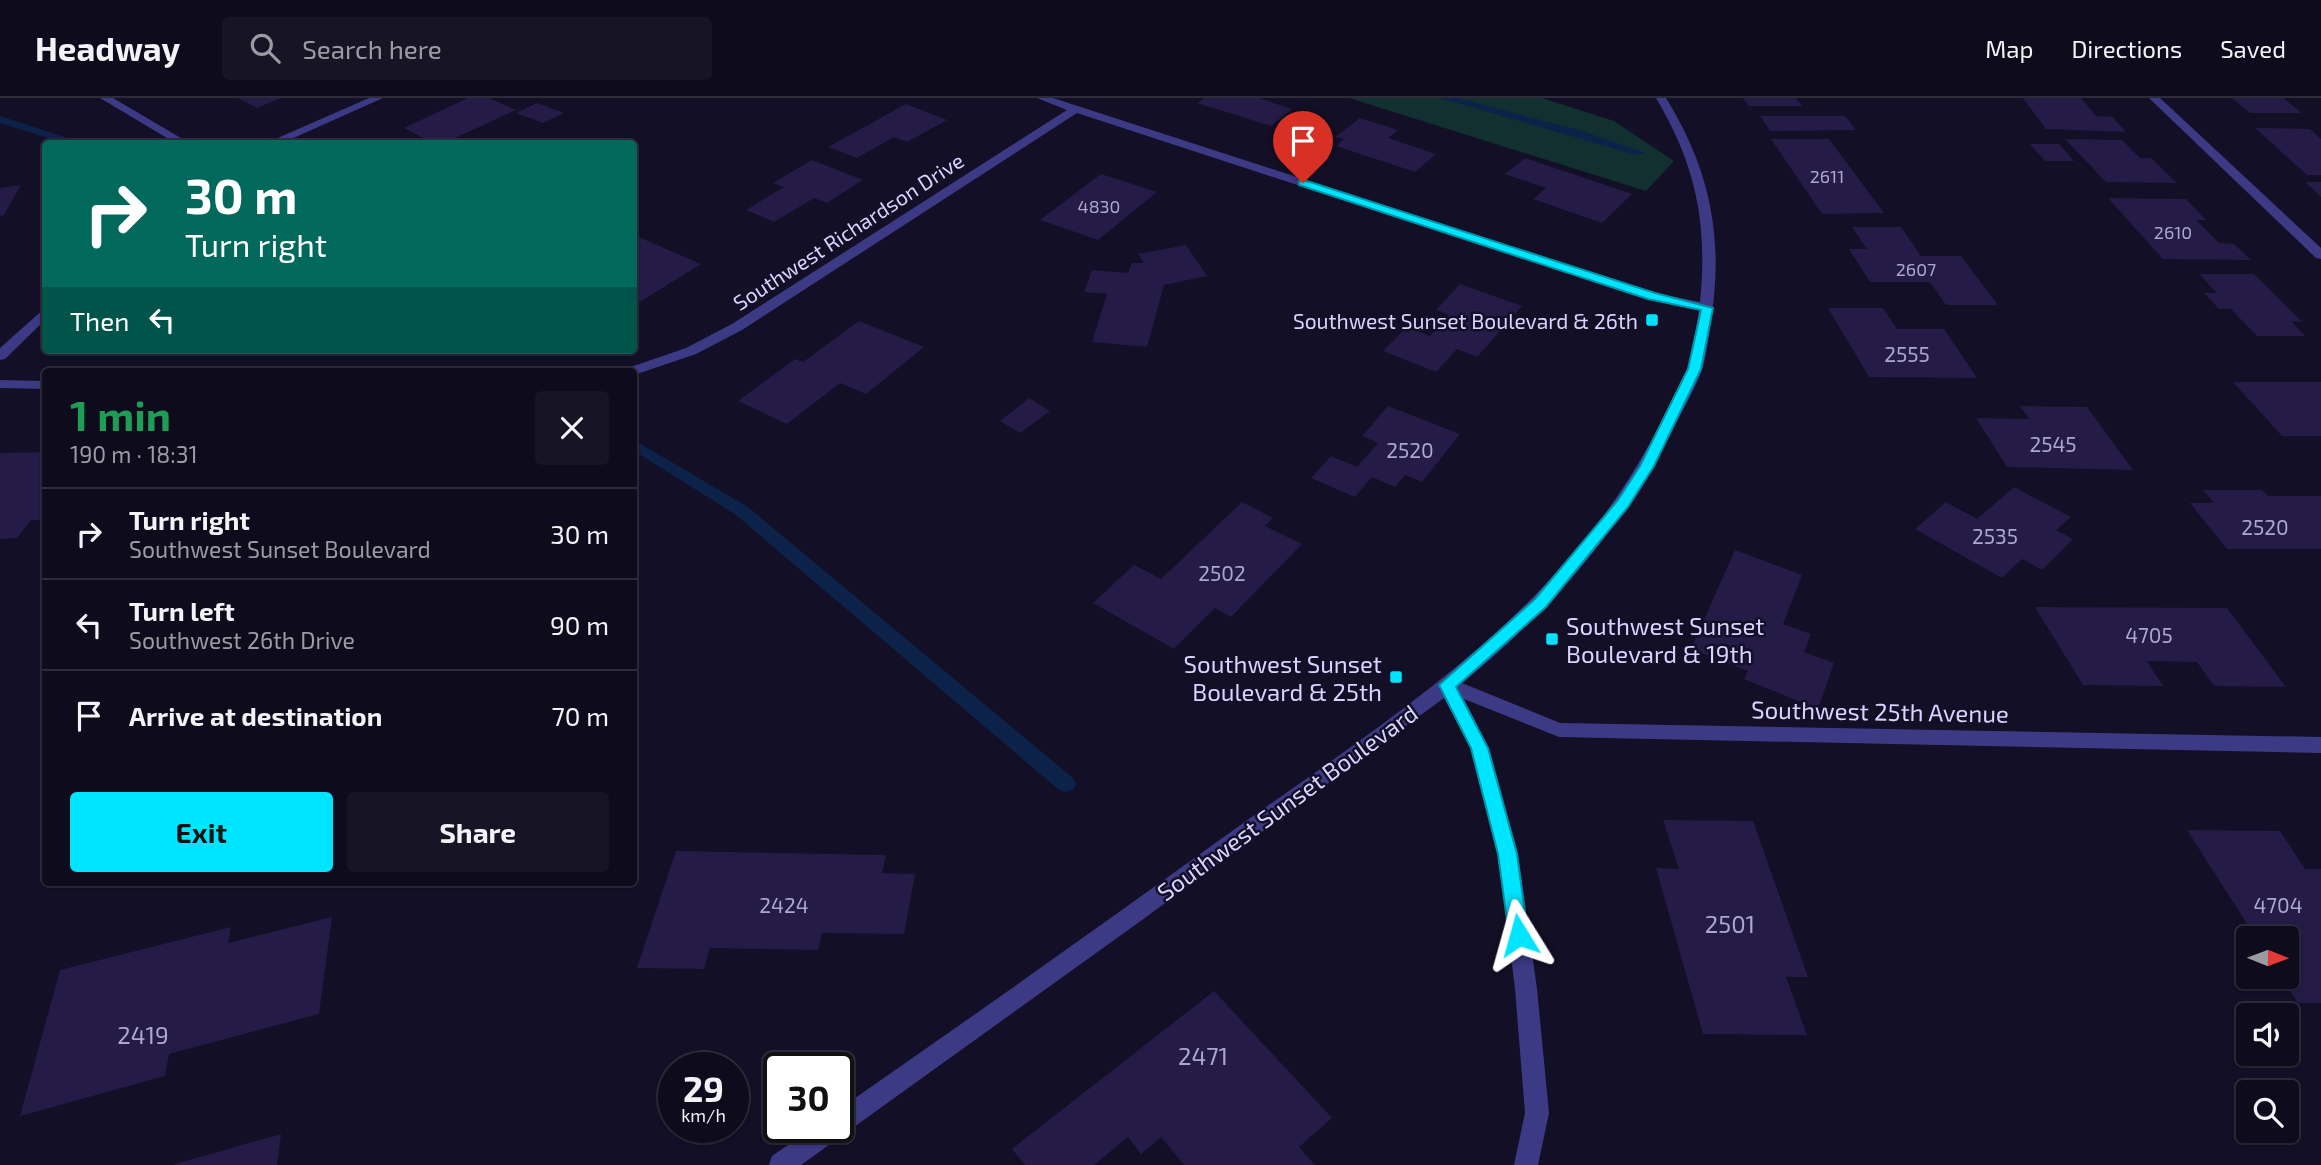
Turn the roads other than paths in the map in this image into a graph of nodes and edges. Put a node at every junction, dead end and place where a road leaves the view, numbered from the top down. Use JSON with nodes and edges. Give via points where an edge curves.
{"nodes":[{"id":1,"x":105,"y":98,"type":"edge"},
{"id":2,"x":378,"y":98,"type":"edge"},
{"id":3,"x":1042,"y":98,"type":"edge"},
{"id":4,"x":1661,"y":98,"type":"edge"},
{"id":5,"x":2154,"y":98,"type":"edge"},
{"id":6,"x":1076,"y":109,"type":"junction"},
{"id":7,"x":179,"y":140,"type":"edge"},
{"id":8,"x":278,"y":140,"type":"edge"},
{"id":9,"x":2321,"y":256,"type":"edge"},
{"id":10,"x":1707,"y":308,"type":"junction"},
{"id":11,"x":42,"y":315,"type":"edge"},
{"id":12,"x":0,"y":356,"type":"edge"},
{"id":13,"x":637,"y":370,"type":"edge"},
{"id":14,"x":0,"y":384,"type":"edge"},
{"id":15,"x":42,"y":385,"type":"edge"},
{"id":16,"x":1447,"y":685,"type":"junction"},
{"id":17,"x":2321,"y":745,"type":"edge"},
{"id":18,"x":854,"y":1113,"type":"edge"},
{"id":19,"x":812,"y":1143,"type":"edge"},
{"id":20,"x":781,"y":1165,"type":"edge"},
{"id":21,"x":1526,"y":1165,"type":"edge"}],
"edges":[{"from":1,"to":7,"type":"street"},
{"from":2,"to":8,"type":"street"},
{"from":3,"to":6,"type":"street"},
{"from":4,"to":10,"type":"street","name":"Southwest Sunset Boulevard","via":[[1686,138],[1704,191],[1710,222]]},
{"from":5,"to":9,"type":"street"},
{"from":6,"to":10,"type":"street","via":[[1652,296]]},
{"from":6,"to":13,"type":"street","name":"Southwest Richardson Drive","via":[[737,327],[691,351]]},
{"from":10,"to":16,"type":"street","name":"Southwest Sunset Boulevard","via":[[1695,369],[1647,466],[1623,503],[1540,603]]},
{"from":11,"to":12,"type":"street"},
{"from":14,"to":15,"type":"street"},
{"from":16,"to":17,"type":"street","name":"Southwest 25th Avenue","via":[[1559,730]]},
{"from":16,"to":18,"type":"street","name":"Southwest Sunset Boulevard"},
{"from":16,"to":21,"type":"street","via":[[1480,748],[1507,854],[1537,1113]]},
{"from":19,"to":20,"type":"street","name":"Southwest Sunset Boulevard"}]}
